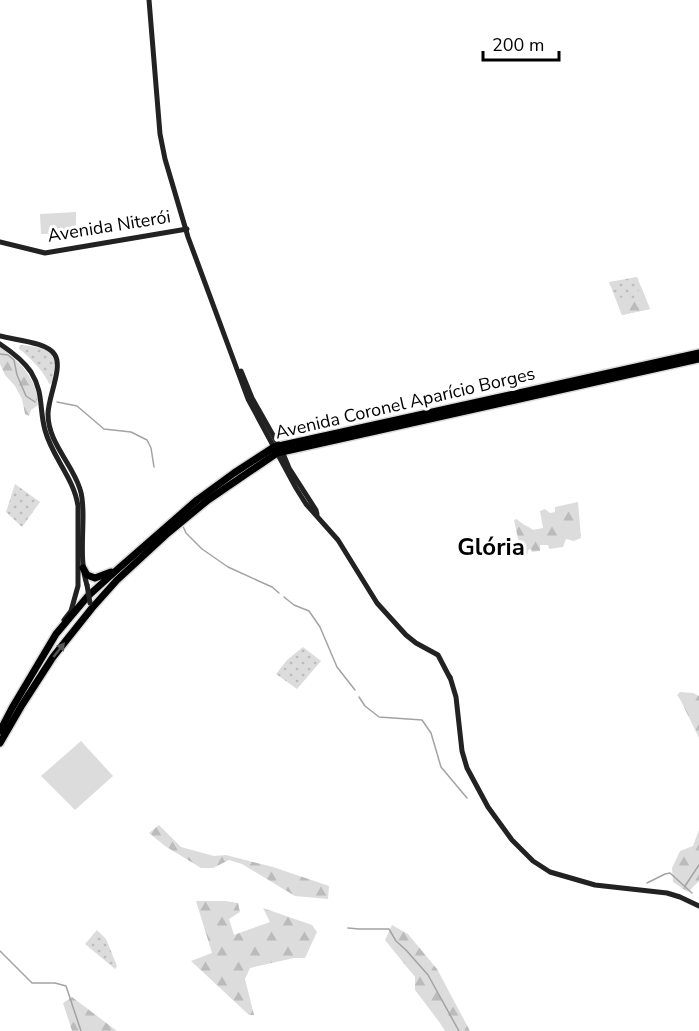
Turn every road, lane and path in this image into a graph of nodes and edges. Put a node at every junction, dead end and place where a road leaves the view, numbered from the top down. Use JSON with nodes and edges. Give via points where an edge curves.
{"nodes":[{"id":1,"x":149,"y":0,"type":"edge"},
{"id":2,"x":187,"y":229,"type":"junction"},
{"id":3,"x":0,"y":242,"type":"edge"},
{"id":4,"x":0,"y":336,"type":"edge"},
{"id":5,"x":0,"y":344,"type":"edge"},
{"id":6,"x":32,"y":344,"type":"junction"},
{"id":7,"x":14,"y":353,"type":"junction"},
{"id":8,"x":699,"y":353,"type":"edge"},
{"id":9,"x":699,"y":359,"type":"edge"},
{"id":10,"x":278,"y":449,"type":"junction"},
{"id":11,"x":69,"y":480,"type":"junction"},
{"id":12,"x":78,"y":484,"type":"junction"},
{"id":13,"x":119,"y":568,"type":"junction"},
{"id":14,"x":84,"y":571,"type":"junction"},
{"id":15,"x":73,"y":631,"type":"junction"},
{"id":16,"x":56,"y":634,"type":"junction"},
{"id":17,"x":412,"y":639,"type":"junction"},
{"id":18,"x":431,"y":651,"type":"junction"},
{"id":19,"x":440,"y":653,"type":"junction"},
{"id":20,"x":450,"y":678,"type":"junction"},
{"id":21,"x":0,"y":732,"type":"edge"},
{"id":22,"x":0,"y":743,"type":"edge"},
{"id":23,"x":699,"y":906,"type":"edge"}],
"edges":[{"from":1,"to":2,"type":"main road","via":[[162,149]]},
{"from":2,"to":3,"type":"main road","name":"Avenida Niterói","via":[[45,253]]},
{"from":2,"to":10,"type":"main road","via":[[248,387]]},
{"from":4,"to":6,"type":"main road"},
{"from":5,"to":7,"type":"main road"},
{"from":6,"to":7,"type":"main road","via":[[18,343]]},
{"from":6,"to":12,"type":"main road","via":[[48,348],[56,356],[49,425]]},
{"from":7,"to":11,"type":"main road","via":[[36,382],[45,431]]},
{"from":8,"to":10,"type":"main road","name":"Avenida Coronel Aparício Borges"},
{"from":9,"to":10,"type":"main road","name":"Avenida Coronel Aparício Borges"},
{"from":10,"to":13,"type":"main road","name":"Avenida Coronel Aparício Borges","via":[[234,473],[197,500]]},
{"from":10,"to":15,"type":"main road","name":"Avenida Coronel Aparício Borges","via":[[168,533],[117,580]]},
{"from":10,"to":17,"type":"main road","via":[[317,515],[341,539],[382,609]]},
{"from":11,"to":12,"type":"main road"},
{"from":11,"to":16,"type":"main road","via":[[78,506],[78,586],[71,611]]},
{"from":12,"to":14,"type":"main road","via":[[83,505]]},
{"from":13,"to":14,"type":"main road","via":[[95,578]]},
{"from":13,"to":16,"type":"main road","name":"Avenida Coronel Aparício Borges","via":[[88,596]]},
{"from":14,"to":15,"type":"main road","bridge":true,"via":[[90,603]]},
{"from":22,"to":15,"type":"main road","name":"Avenida Coronel Aparício Borges","one_way":true,"via":[[45,668]]},
{"from":16,"to":21,"type":"main road","name":"Avenida Coronel Aparício Borges"},
{"from":17,"to":18,"type":"main road"},
{"from":17,"to":19,"type":"main road"},
{"from":18,"to":19,"type":"main road"},
{"from":18,"to":20,"type":"main road","via":[[438,655]]},
{"from":19,"to":20,"type":"main road"},
{"from":20,"to":23,"type":"main road","via":[[467,768],[488,807],[533,861],[550,872],[595,885],[667,894]]}]}
